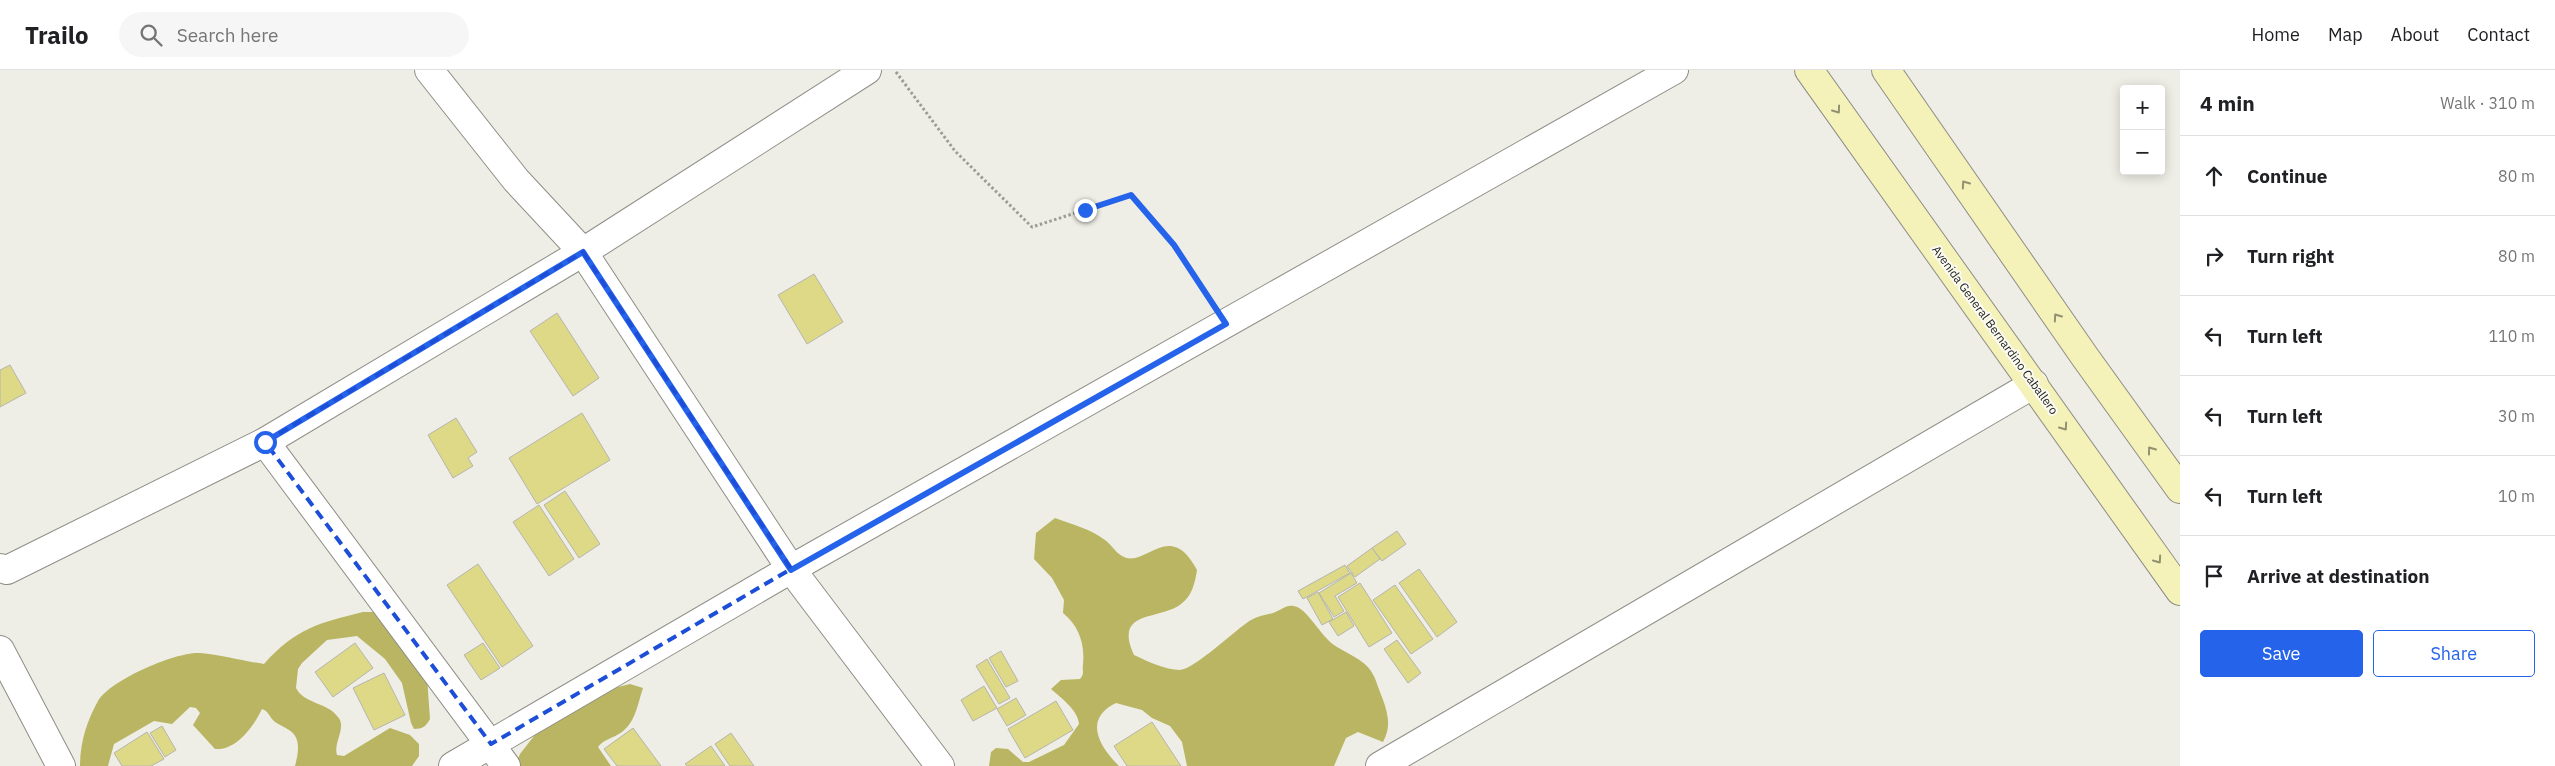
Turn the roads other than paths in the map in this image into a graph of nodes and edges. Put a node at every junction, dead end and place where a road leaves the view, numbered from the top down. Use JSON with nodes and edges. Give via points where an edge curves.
{"nodes":[{"id":1,"x":429,"y":70,"type":"edge"},
{"id":2,"x":867,"y":70,"type":"edge"},
{"id":3,"x":1674,"y":70,"type":"edge"},
{"id":4,"x":1809,"y":70,"type":"edge"},
{"id":5,"x":1886,"y":70,"type":"edge"},
{"id":6,"x":583,"y":252,"type":"junction"},
{"id":7,"x":2034,"y":384,"type":"junction"},
{"id":8,"x":265,"y":442,"type":"junction"},
{"id":9,"x":2180,"y":489,"type":"edge"},
{"id":10,"x":791,"y":570,"type":"junction"},
{"id":11,"x":2,"y":572,"type":"edge"},
{"id":12,"x":2180,"y":591,"type":"edge"},
{"id":13,"x":0,"y":650,"type":"edge"},
{"id":14,"x":499,"y":755,"type":"edge"},
{"id":15,"x":61,"y":766,"type":"edge"},
{"id":16,"x":453,"y":766,"type":"edge"},
{"id":17,"x":940,"y":766,"type":"edge"},
{"id":18,"x":1380,"y":766,"type":"edge"}],
"edges":[{"from":1,"to":6,"type":"street","via":[[516,180]]},
{"from":2,"to":6,"type":"street"},
{"from":3,"to":10,"type":"street"},
{"from":4,"to":7,"type":"main road","name":"Avenida General Bernardino Caballero","one_way":true},
{"from":9,"to":5,"type":"main road","one_way":true},
{"from":6,"to":8,"type":"street"},
{"from":6,"to":10,"type":"street"},
{"from":7,"to":12,"type":"main road","name":"Avenida General Bernardino Caballero","one_way":true},
{"from":7,"to":18,"type":"street"},
{"from":8,"to":11,"type":"street"},
{"from":8,"to":14,"type":"street"},
{"from":10,"to":14,"type":"street"},
{"from":10,"to":17,"type":"street"},
{"from":13,"to":15,"type":"street"},
{"from":14,"to":16,"type":"street"}]}
